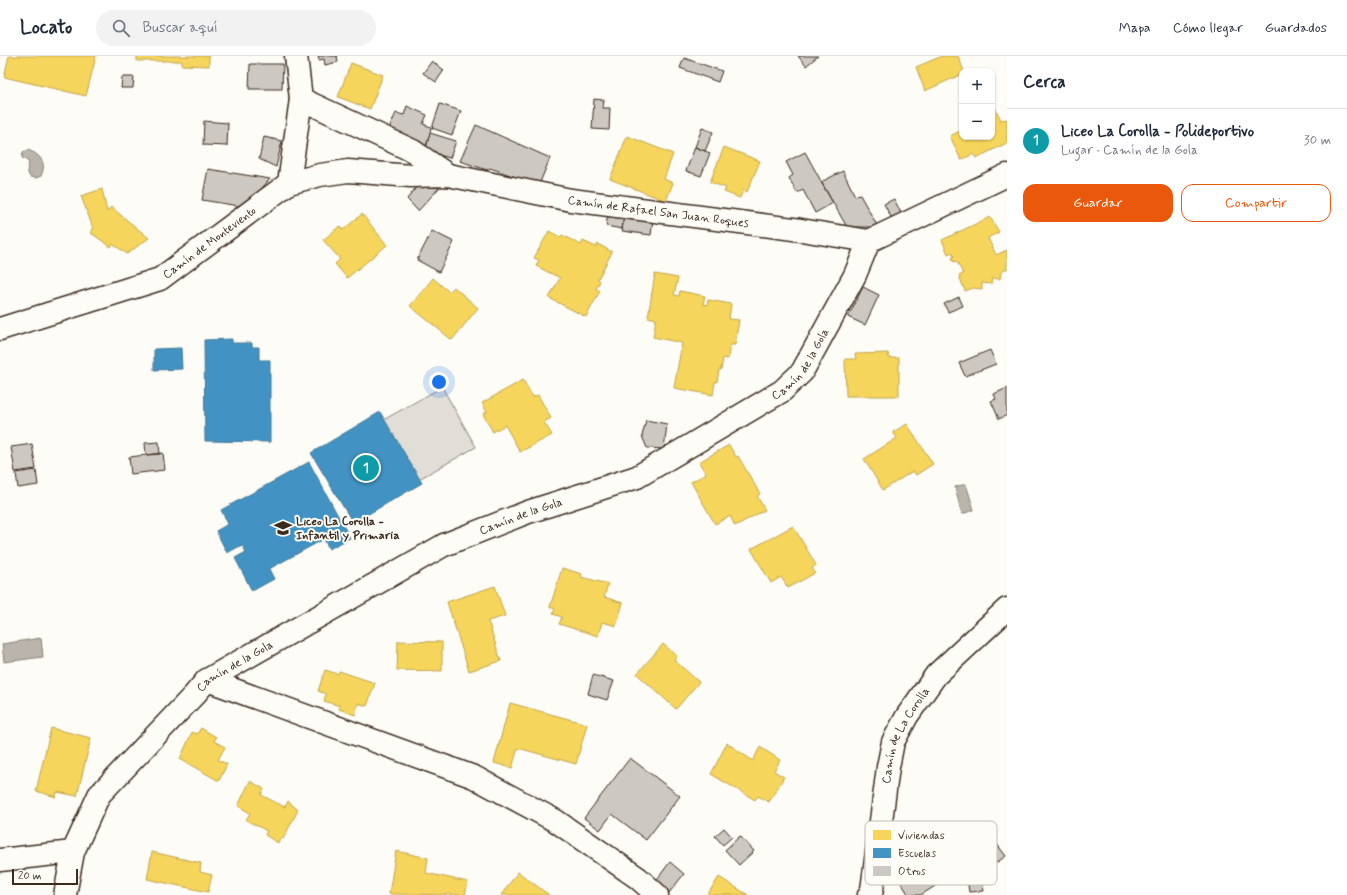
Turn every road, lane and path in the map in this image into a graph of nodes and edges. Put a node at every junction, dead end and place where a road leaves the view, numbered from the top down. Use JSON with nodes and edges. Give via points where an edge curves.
{"nodes":[{"id":1,"x":296,"y":56,"type":"edge"},
{"id":2,"x":301,"y":99,"type":"junction"},
{"id":3,"x":448,"y":174,"type":"junction"},
{"id":4,"x":1007,"y":175,"type":"edge"},
{"id":5,"x":289,"y":183,"type":"junction"},
{"id":6,"x":869,"y":241,"type":"junction"},
{"id":7,"x":0,"y":329,"type":"edge"},
{"id":8,"x":1007,"y":609,"type":"edge"},
{"id":9,"x":207,"y":680,"type":"junction"},
{"id":10,"x":881,"y":821,"type":"edge"},
{"id":11,"x":73,"y":852,"type":"junction"},
{"id":12,"x":0,"y":860,"type":"edge"},
{"id":13,"x":873,"y":885,"type":"edge"},
{"id":14,"x":66,"y":895,"type":"edge"},
{"id":15,"x":657,"y":895,"type":"edge"},
{"id":16,"x":870,"y":895,"type":"edge"}],
"edges":[{"from":1,"to":2,"type":"street"},
{"from":2,"to":3,"type":"street","name":"Camín de Rafael San Juan Roques","via":[[413,151]]},
{"from":2,"to":5,"type":"street"},
{"from":3,"to":5,"type":"street","name":"Camín de Rafael San Juan Roques","via":[[411,176],[348,171]]},
{"from":3,"to":6,"type":"street","name":"Camín de Rafael San Juan Roques","via":[[571,200]]},
{"from":4,"to":6,"type":"street"},
{"from":5,"to":7,"type":"street","name":"Camín de Monteviento","via":[[160,279]]},
{"from":6,"to":9,"type":"street","name":"Camín de la Gola","via":[[855,275],[802,372],[782,391],[637,477],[528,512],[444,545]]},
{"from":8,"to":10,"type":"street","name":"Camín de La Corolla","via":[[936,675],[907,716],[893,742]]},
{"from":9,"to":11,"type":"street","name":"Camín de la Gola","via":[[99,795]]},
{"from":9,"to":15,"type":"street","via":[[474,777],[556,821],[638,878]]},
{"from":11,"to":12,"type":"street"},
{"from":11,"to":14,"type":"street","name":"Camín de la Gola"},
{"from":13,"to":16,"type":"street","name":"Camín de La Corolla"}]}
